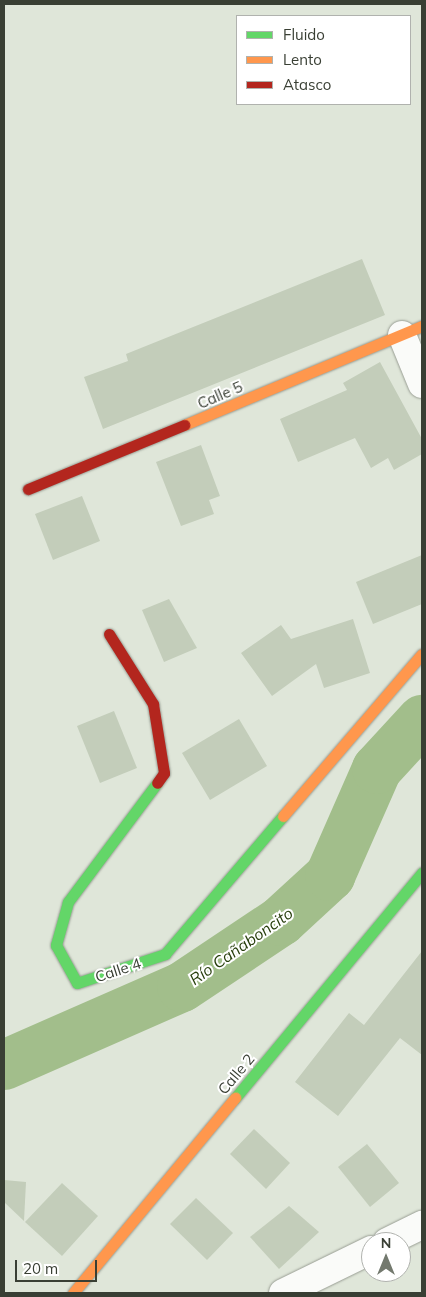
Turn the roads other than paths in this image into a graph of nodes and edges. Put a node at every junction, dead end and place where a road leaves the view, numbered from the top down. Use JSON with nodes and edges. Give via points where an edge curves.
{"nodes":[{"id":1,"x":412,"y":330,"type":"edge"},
{"id":2,"x":422,"y":384,"type":"edge"},
{"id":3,"x":28,"y":489,"type":"dead end"},
{"id":4,"x":109,"y":634,"type":"dead end"},
{"id":5,"x":422,"y":654,"type":"edge"},
{"id":6,"x":422,"y":874,"type":"edge"},
{"id":7,"x":422,"y":1225,"type":"edge"},
{"id":8,"x":408,"y":1232,"type":"edge"},
{"id":9,"x":361,"y":1255,"type":"edge"},
{"id":10,"x":73,"y":1293,"type":"edge"},
{"id":11,"x":283,"y":1293,"type":"edge"}],
"edges":[{"from":1,"to":2,"type":"street"},
{"from":1,"to":3,"type":"street","name":"Calle 5"},
{"from":4,"to":5,"type":"street","name":"Calle 4","via":[[153,704],[164,773],[68,902],[56,945],[77,983],[165,954]]},
{"from":6,"to":10,"type":"street","name":"Calle 2"},
{"from":7,"to":8,"type":"street"},
{"from":9,"to":11,"type":"street"}]}
